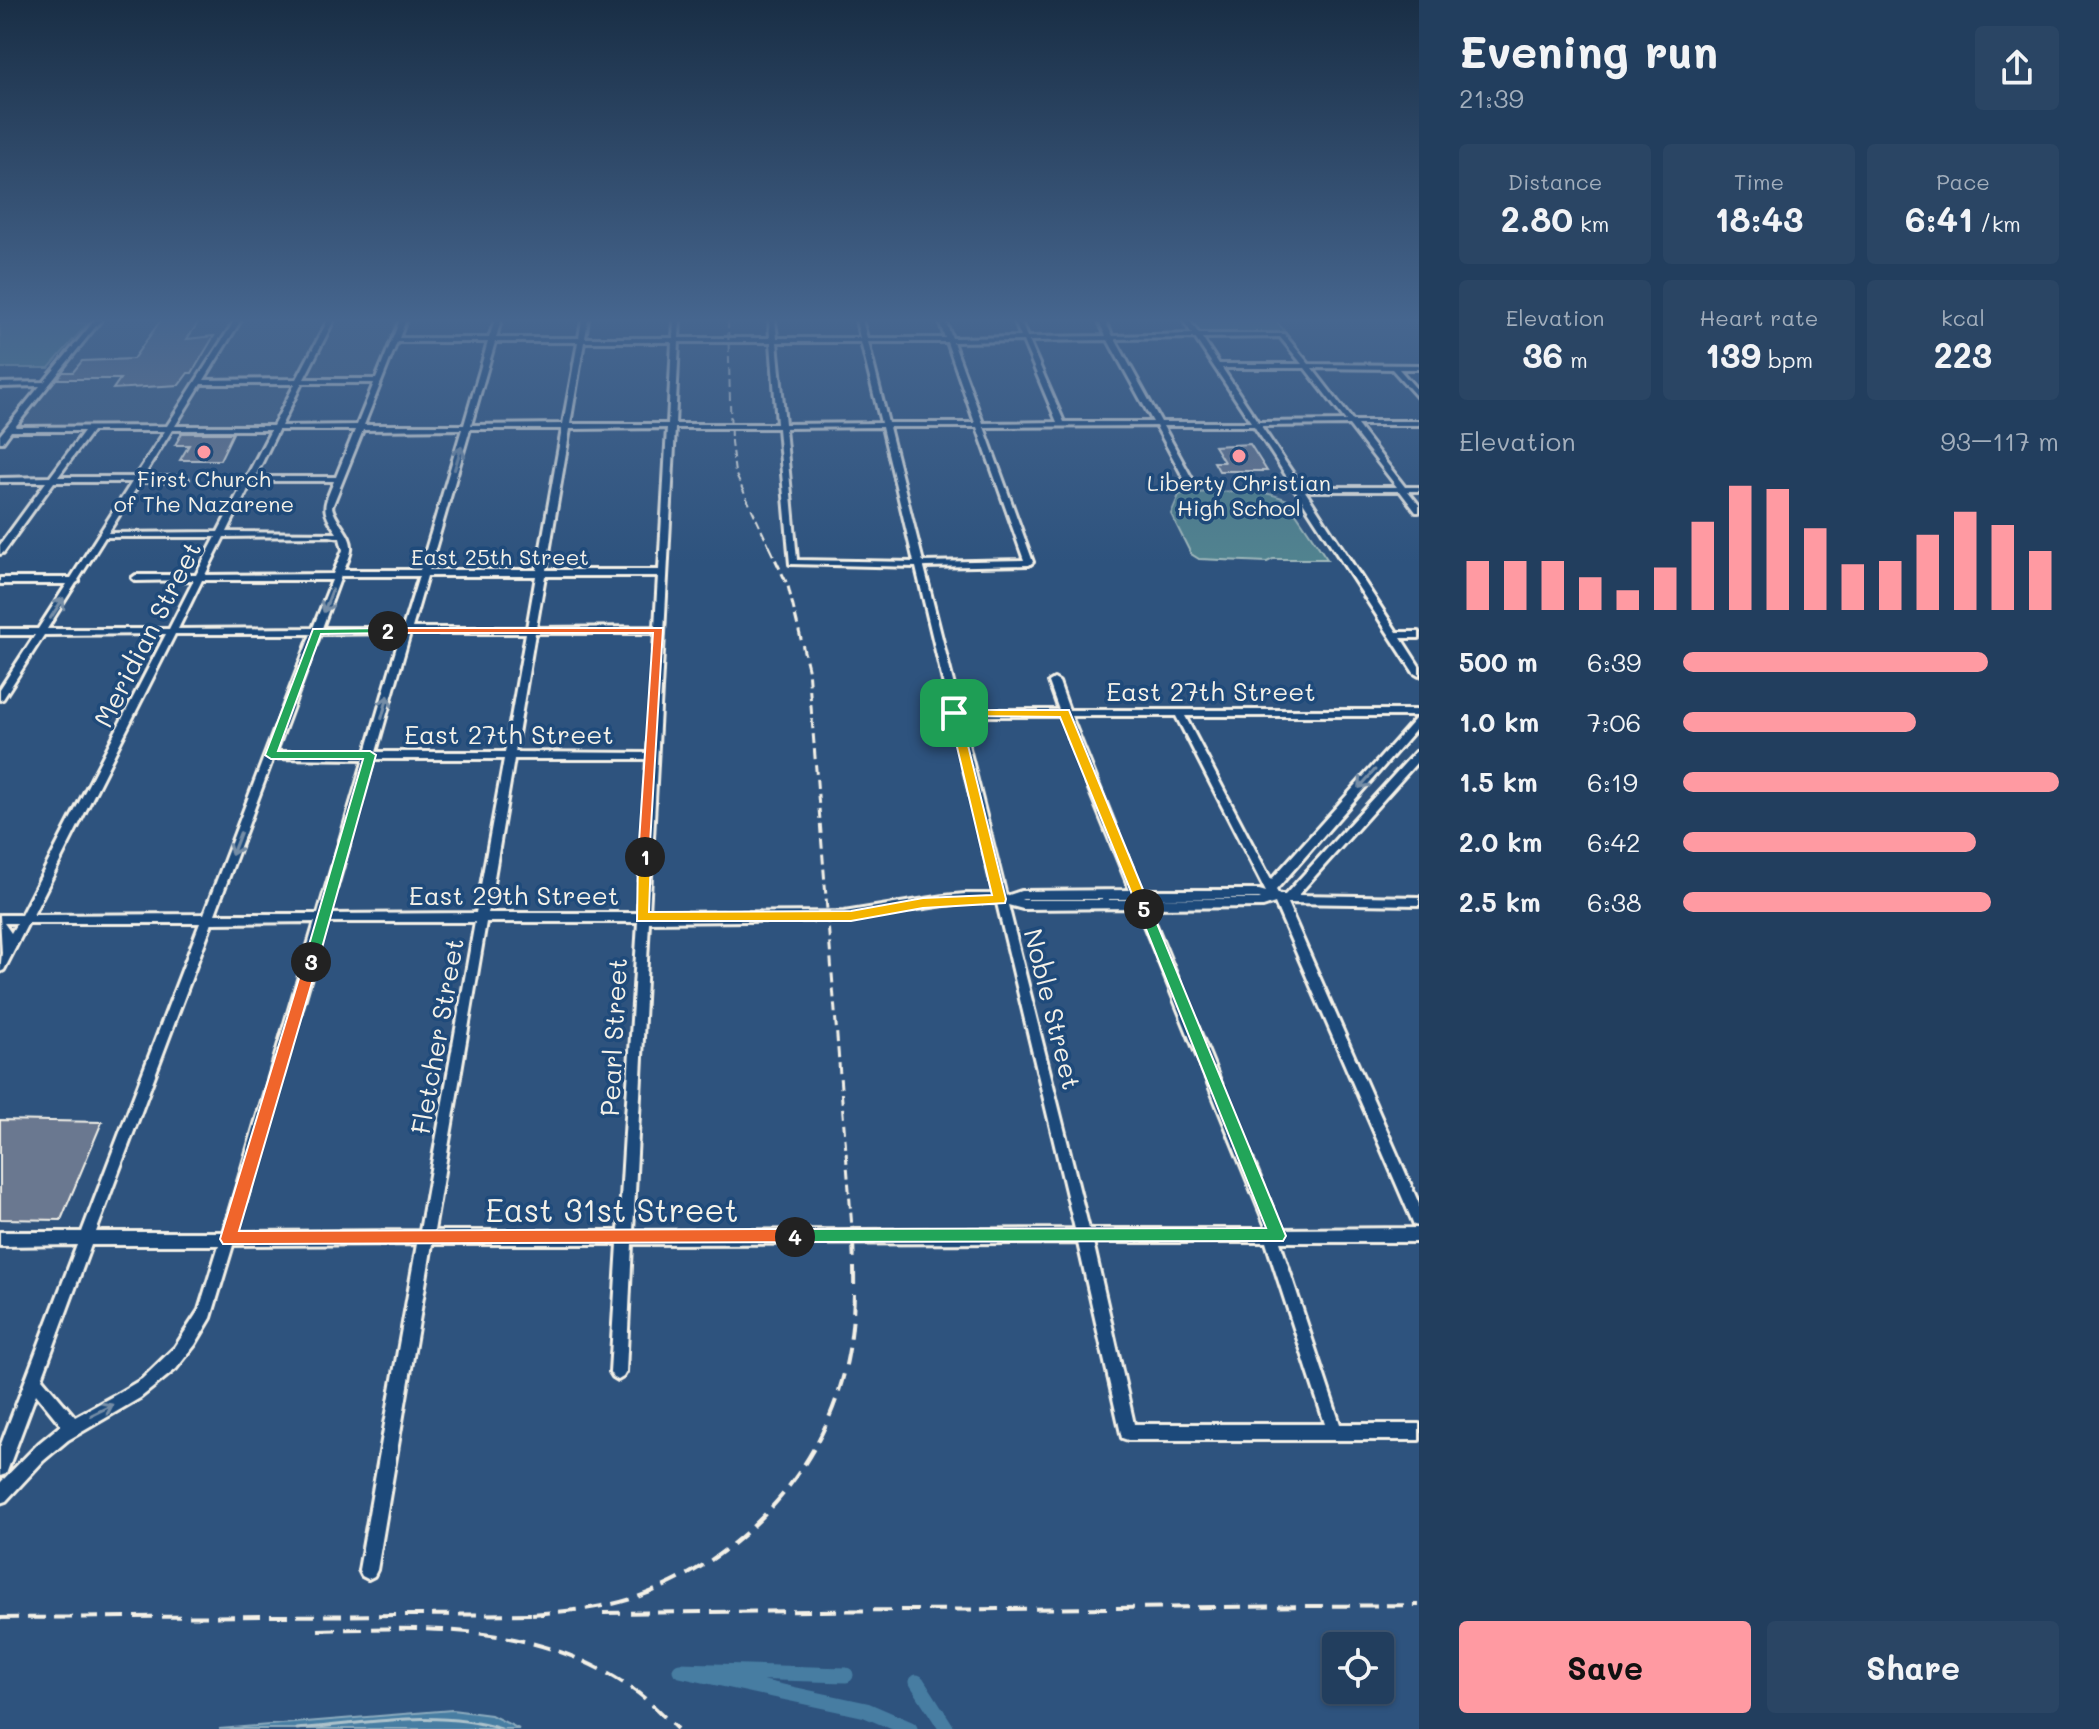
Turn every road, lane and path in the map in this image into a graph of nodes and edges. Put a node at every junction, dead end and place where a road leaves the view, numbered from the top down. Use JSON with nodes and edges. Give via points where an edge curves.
{"nodes":[{"id":1,"x":32,"y":401,"type":"edge"},
{"id":2,"x":188,"y":401,"type":"edge"},
{"id":3,"x":290,"y":401,"type":"edge"},
{"id":4,"x":371,"y":401,"type":"edge"},
{"id":5,"x":474,"y":401,"type":"edge"},
{"id":6,"x":572,"y":401,"type":"edge"},
{"id":7,"x":672,"y":401,"type":"edge"},
{"id":8,"x":778,"y":401,"type":"edge"},
{"id":9,"x":879,"y":401,"type":"edge"},
{"id":10,"x":970,"y":401,"type":"edge"},
{"id":11,"x":1052,"y":401,"type":"edge"},
{"id":12,"x":1146,"y":401,"type":"edge"},
{"id":13,"x":1241,"y":401,"type":"edge"},
{"id":14,"x":1333,"y":401,"type":"edge"},
{"id":15,"x":1256,"y":423,"type":"junction"},
{"id":16,"x":1351,"y":423,"type":"junction"},
{"id":17,"x":1419,"y":423,"type":"edge"},
{"id":18,"x":1159,"y":424,"type":"junction"},
{"id":19,"x":978,"y":425,"type":"junction"},
{"id":20,"x":1062,"y":425,"type":"junction"},
{"id":21,"x":780,"y":426,"type":"junction"},
{"id":22,"x":885,"y":426,"type":"junction"},
{"id":23,"x":277,"y":427,"type":"junction"},
{"id":24,"x":361,"y":427,"type":"junction"},
{"id":25,"x":467,"y":427,"type":"junction"},
{"id":26,"x":567,"y":427,"type":"junction"},
{"id":27,"x":670,"y":427,"type":"junction"},
{"id":28,"x":90,"y":428,"type":"junction"},
{"id":29,"x":171,"y":428,"type":"junction"},
{"id":30,"x":9,"y":429,"type":"junction"},
{"id":31,"x":0,"y":440,"type":"edge"},
{"id":32,"x":138,"y":479,"type":"junction"},
{"id":33,"x":184,"y":479,"type":"dead end"},
{"id":34,"x":251,"y":479,"type":"junction"},
{"id":35,"x":340,"y":479,"type":"junction"},
{"id":36,"x":0,"y":480,"type":"edge"},
{"id":37,"x":52,"y":480,"type":"junction"},
{"id":38,"x":1191,"y":484,"type":"dead end"},
{"id":39,"x":1300,"y":489,"type":"junction"},
{"id":40,"x":1402,"y":489,"type":"junction"},
{"id":41,"x":1419,"y":489,"type":"edge"},
{"id":42,"x":328,"y":507,"type":"junction"},
{"id":43,"x":1419,"y":510,"type":"edge"},
{"id":44,"x":322,"y":517,"type":"dead end"},
{"id":45,"x":223,"y":534,"type":"junction"},
{"id":46,"x":103,"y":535,"type":"junction"},
{"id":47,"x":345,"y":537,"type":"junction"},
{"id":48,"x":0,"y":551,"type":"edge"},
{"id":49,"x":918,"y":565,"type":"junction"},
{"id":50,"x":424,"y":573,"type":"junction"},
{"id":51,"x":661,"y":573,"type":"junction"},
{"id":52,"x":541,"y":574,"type":"junction"},
{"id":53,"x":338,"y":575,"type":"junction"},
{"id":54,"x":136,"y":578,"type":"dead end"},
{"id":55,"x":201,"y":578,"type":"junction"},
{"id":56,"x":0,"y":581,"type":"edge"},
{"id":57,"x":75,"y":581,"type":"junction"},
{"id":58,"x":659,"y":630,"type":"junction"},
{"id":59,"x":42,"y":631,"type":"junction"},
{"id":60,"x":173,"y":631,"type":"junction"},
{"id":61,"x":317,"y":631,"type":"junction"},
{"id":62,"x":407,"y":631,"type":"junction"},
{"id":63,"x":531,"y":631,"type":"junction"},
{"id":64,"x":0,"y":632,"type":"edge"},
{"id":65,"x":1395,"y":635,"type":"junction"},
{"id":66,"x":1419,"y":635,"type":"edge"},
{"id":67,"x":1419,"y":673,"type":"edge"},
{"id":68,"x":1054,"y":682,"type":"dead end"},
{"id":69,"x":0,"y":697,"type":"edge"},
{"id":70,"x":954,"y":713,"type":"junction"},
{"id":71,"x":1065,"y":713,"type":"junction"},
{"id":72,"x":1179,"y":713,"type":"junction"},
{"id":73,"x":1419,"y":713,"type":"edge"},
{"id":74,"x":1419,"y":720,"type":"edge"},
{"id":75,"x":1419,"y":754,"type":"edge"},
{"id":76,"x":271,"y":755,"type":"junction"},
{"id":77,"x":370,"y":755,"type":"junction"},
{"id":78,"x":509,"y":756,"type":"junction"},
{"id":79,"x":652,"y":756,"type":"junction"},
{"id":80,"x":1278,"y":896,"type":"junction"},
{"id":81,"x":1140,"y":899,"type":"junction"},
{"id":82,"x":1006,"y":900,"type":"junction"},
{"id":83,"x":1419,"y":901,"type":"edge"},
{"id":84,"x":480,"y":917,"type":"junction"},
{"id":85,"x":24,"y":918,"type":"junction"},
{"id":86,"x":207,"y":918,"type":"junction"},
{"id":87,"x":324,"y":918,"type":"junction"},
{"id":88,"x":642,"y":918,"type":"junction"},
{"id":89,"x":0,"y":919,"type":"edge"},
{"id":90,"x":0,"y":926,"type":"edge"},
{"id":91,"x":2,"y":963,"type":"edge"},
{"id":92,"x":1419,"y":1220,"type":"edge"},
{"id":93,"x":1419,"y":1235,"type":"edge"},
{"id":94,"x":1084,"y":1236,"type":"junction"},
{"id":95,"x":1274,"y":1236,"type":"junction"},
{"id":96,"x":627,"y":1237,"type":"junction"},
{"id":97,"x":87,"y":1238,"type":"junction"},
{"id":98,"x":424,"y":1238,"type":"junction"},
{"id":99,"x":0,"y":1239,"type":"edge"},
{"id":100,"x":229,"y":1239,"type":"junction"},
{"id":101,"x":618,"y":1372,"type":"dead end"},
{"id":102,"x":33,"y":1379,"type":"junction"},
{"id":103,"x":73,"y":1427,"type":"junction"},
{"id":104,"x":1335,"y":1432,"type":"junction"},
{"id":105,"x":1419,"y":1432,"type":"edge"},
{"id":106,"x":0,"y":1468,"type":"edge"},
{"id":107,"x":0,"y":1495,"type":"edge"},
{"id":108,"x":368,"y":1570,"type":"dead end"}],
"edges":[{"from":1,"to":30,"type":"street"},
{"from":2,"to":29,"type":"street"},
{"from":3,"to":23,"type":"street","name":"Meridian Street"},
{"from":4,"to":24,"type":"street"},
{"from":5,"to":25,"type":"street"},
{"from":6,"to":26,"type":"street","name":"Fletcher Street"},
{"from":7,"to":27,"type":"street","name":"Pearl Street"},
{"from":8,"to":21,"type":"street"},
{"from":9,"to":22,"type":"street","name":"Noble Street"},
{"from":10,"to":19,"type":"street"},
{"from":11,"to":20,"type":"street"},
{"from":12,"to":18,"type":"street"},
{"from":13,"to":15,"type":"street"},
{"from":14,"to":16,"type":"street"},
{"from":15,"to":16,"type":"street"},
{"from":15,"to":18,"type":"street"},
{"from":15,"to":39,"type":"street"},
{"from":16,"to":17,"type":"street"},
{"from":16,"to":40,"type":"street"},
{"from":18,"to":20,"type":"street"},
{"from":18,"to":38,"type":"street"},
{"from":19,"to":20,"type":"street"},
{"from":19,"to":22,"type":"street"},
{"from":19,"to":49,"type":"street","via":[[1029,562]]},
{"from":21,"to":22,"type":"street"},
{"from":21,"to":27,"type":"street"},
{"from":21,"to":49,"type":"street","via":[[792,560]]},
{"from":22,"to":49,"type":"street","name":"Noble Street"},
{"from":23,"to":24,"type":"street"},
{"from":23,"to":29,"type":"street"},
{"from":23,"to":34,"type":"street","name":"Meridian Street"},
{"from":24,"to":25,"type":"street"},
{"from":24,"to":35,"type":"street"},
{"from":25,"to":26,"type":"street"},
{"from":50,"to":25,"type":"street","one_way":true},
{"from":26,"to":27,"type":"street"},
{"from":26,"to":52,"type":"street","name":"Fletcher Street"},
{"from":27,"to":51,"type":"street","name":"Pearl Street"},
{"from":28,"to":29,"type":"street"},
{"from":28,"to":30,"type":"street"},
{"from":28,"to":37,"type":"street"},
{"from":29,"to":32,"type":"street"},
{"from":30,"to":31,"type":"street"},
{"from":32,"to":33,"type":"street"},
{"from":32,"to":37,"type":"street"},
{"from":32,"to":46,"type":"street"},
{"from":34,"to":35,"type":"street"},
{"from":34,"to":45,"type":"street","name":"Meridian Street"},
{"from":35,"to":42,"type":"street"},
{"from":36,"to":37,"type":"street"},
{"from":37,"to":48,"type":"street"},
{"from":39,"to":40,"type":"street"},
{"from":39,"to":65,"type":"street"},
{"from":40,"to":41,"type":"street"},
{"from":40,"to":43,"type":"street"},
{"from":42,"to":44,"type":"street"},
{"from":42,"to":47,"type":"street"},
{"from":45,"to":46,"type":"street"},
{"from":45,"to":47,"type":"street","via":[[315,530]]},
{"from":45,"to":55,"type":"street","name":"Meridian Street"},
{"from":46,"to":57,"type":"street"},
{"from":47,"to":53,"type":"street","via":[[347,550]]},
{"from":49,"to":70,"type":"street","name":"Noble Street"},
{"from":50,"to":52,"type":"street","name":"East 25th Street"},
{"from":50,"to":53,"type":"street","name":"East 25th Street"},
{"from":50,"to":62,"type":"street"},
{"from":51,"to":52,"type":"street","name":"East 25th Street"},
{"from":51,"to":58,"type":"street","name":"Pearl Street"},
{"from":52,"to":63,"type":"street","name":"Fletcher Street"},
{"from":53,"to":55,"type":"street","name":"East 25th Street"},
{"from":53,"to":61,"type":"street","one_way":true},
{"from":54,"to":55,"type":"street","name":"East 25th Street"},
{"from":55,"to":60,"type":"street","name":"Meridian Street"},
{"from":56,"to":57,"type":"street"},
{"from":59,"to":57,"type":"street","one_way":true},
{"from":58,"to":63,"type":"street"},
{"from":58,"to":79,"type":"street","name":"Pearl Street"},
{"from":59,"to":60,"type":"street"},
{"from":59,"to":64,"type":"street"},
{"from":59,"to":69,"type":"street"},
{"from":60,"to":61,"type":"street"},
{"from":60,"to":85,"type":"street","name":"Meridian Street"},
{"from":61,"to":62,"type":"street"},
{"from":61,"to":76,"type":"street"},
{"from":62,"to":63,"type":"street"},
{"from":77,"to":62,"type":"street","one_way":true},
{"from":63,"to":78,"type":"street","name":"Fletcher Street"},
{"from":65,"to":66,"type":"street"},
{"from":65,"to":67,"type":"street"},
{"from":68,"to":71,"type":"street"},
{"from":70,"to":71,"type":"street","name":"East 27th Street"},
{"from":70,"to":82,"type":"street","name":"Noble Street"},
{"from":71,"to":72,"type":"street","name":"East 27th Street"},
{"from":71,"to":81,"type":"street"},
{"from":72,"to":73,"type":"street","name":"East 27th Street"},
{"from":72,"to":80,"type":"street"},
{"from":74,"to":80,"type":"street","one_way":true},
{"from":75,"to":80,"type":"street"},
{"from":76,"to":77,"type":"street","name":"East 27th Street"},
{"from":76,"to":86,"type":"street","one_way":true},
{"from":77,"to":78,"type":"street","name":"East 27th Street"},
{"from":77,"to":87,"type":"street"},
{"from":78,"to":79,"type":"street","name":"East 27th Street"},
{"from":78,"to":84,"type":"street","name":"Fletcher Street"},
{"from":79,"to":88,"type":"street","name":"Pearl Street"},
{"from":80,"to":81,"type":"street","name":"East 29th Street","via":[[1263,903]]},
{"from":80,"to":83,"type":"street","name":"East 29th Street"},
{"from":80,"to":92,"type":"street"},
{"from":81,"to":82,"type":"street","name":"East 29th Street","via":[[1023,905]]},
{"from":81,"to":95,"type":"street"},
{"from":82,"to":88,"type":"street","name":"East 29th Street","via":[[923,903],[851,916]]},
{"from":82,"to":94,"type":"street","name":"Noble Street"},
{"from":84,"to":87,"type":"street","name":"East 29th Street"},
{"from":84,"to":88,"type":"street","name":"East 29th Street"},
{"from":84,"to":98,"type":"street","name":"Fletcher Street"},
{"from":85,"to":86,"type":"street","name":"East 29th Street"},
{"from":85,"to":89,"type":"street","name":"East 29th Street"},
{"from":85,"to":91,"type":"street","name":"Meridian Street"},
{"from":86,"to":87,"type":"street","name":"East 29th Street"},
{"from":86,"to":97,"type":"street"},
{"from":87,"to":100,"type":"street"},
{"from":88,"to":96,"type":"street","name":"Pearl Street"},
{"from":90,"to":91,"type":"street","via":[[8,942]]},
{"from":93,"to":95,"type":"street","name":"East 31st Street"},
{"from":94,"to":95,"type":"street","name":"East 31st Street"},
{"from":94,"to":96,"type":"street","name":"East 31st Street"},
{"from":94,"to":104,"type":"street","name":"Noble Street","via":[[1128,1432]]},
{"from":95,"to":104,"type":"street"},
{"from":96,"to":98,"type":"street","name":"East 31st Street"},
{"from":96,"to":101,"type":"street","name":"Pearl Street"},
{"from":97,"to":99,"type":"street","name":"East 31st Street"},
{"from":97,"to":100,"type":"street","name":"East 31st Street"},
{"from":97,"to":102,"type":"street"},
{"from":98,"to":100,"type":"street","name":"East 31st Street"},
{"from":98,"to":108,"type":"street","name":"Fletcher Street"},
{"from":103,"to":100,"type":"street","one_way":true,"via":[[143,1388],[184,1349],[206,1313]]},
{"from":102,"to":103,"type":"street"},
{"from":102,"to":106,"type":"street"},
{"from":103,"to":107,"type":"street","via":[[38,1454]]},
{"from":104,"to":105,"type":"street"}]}
